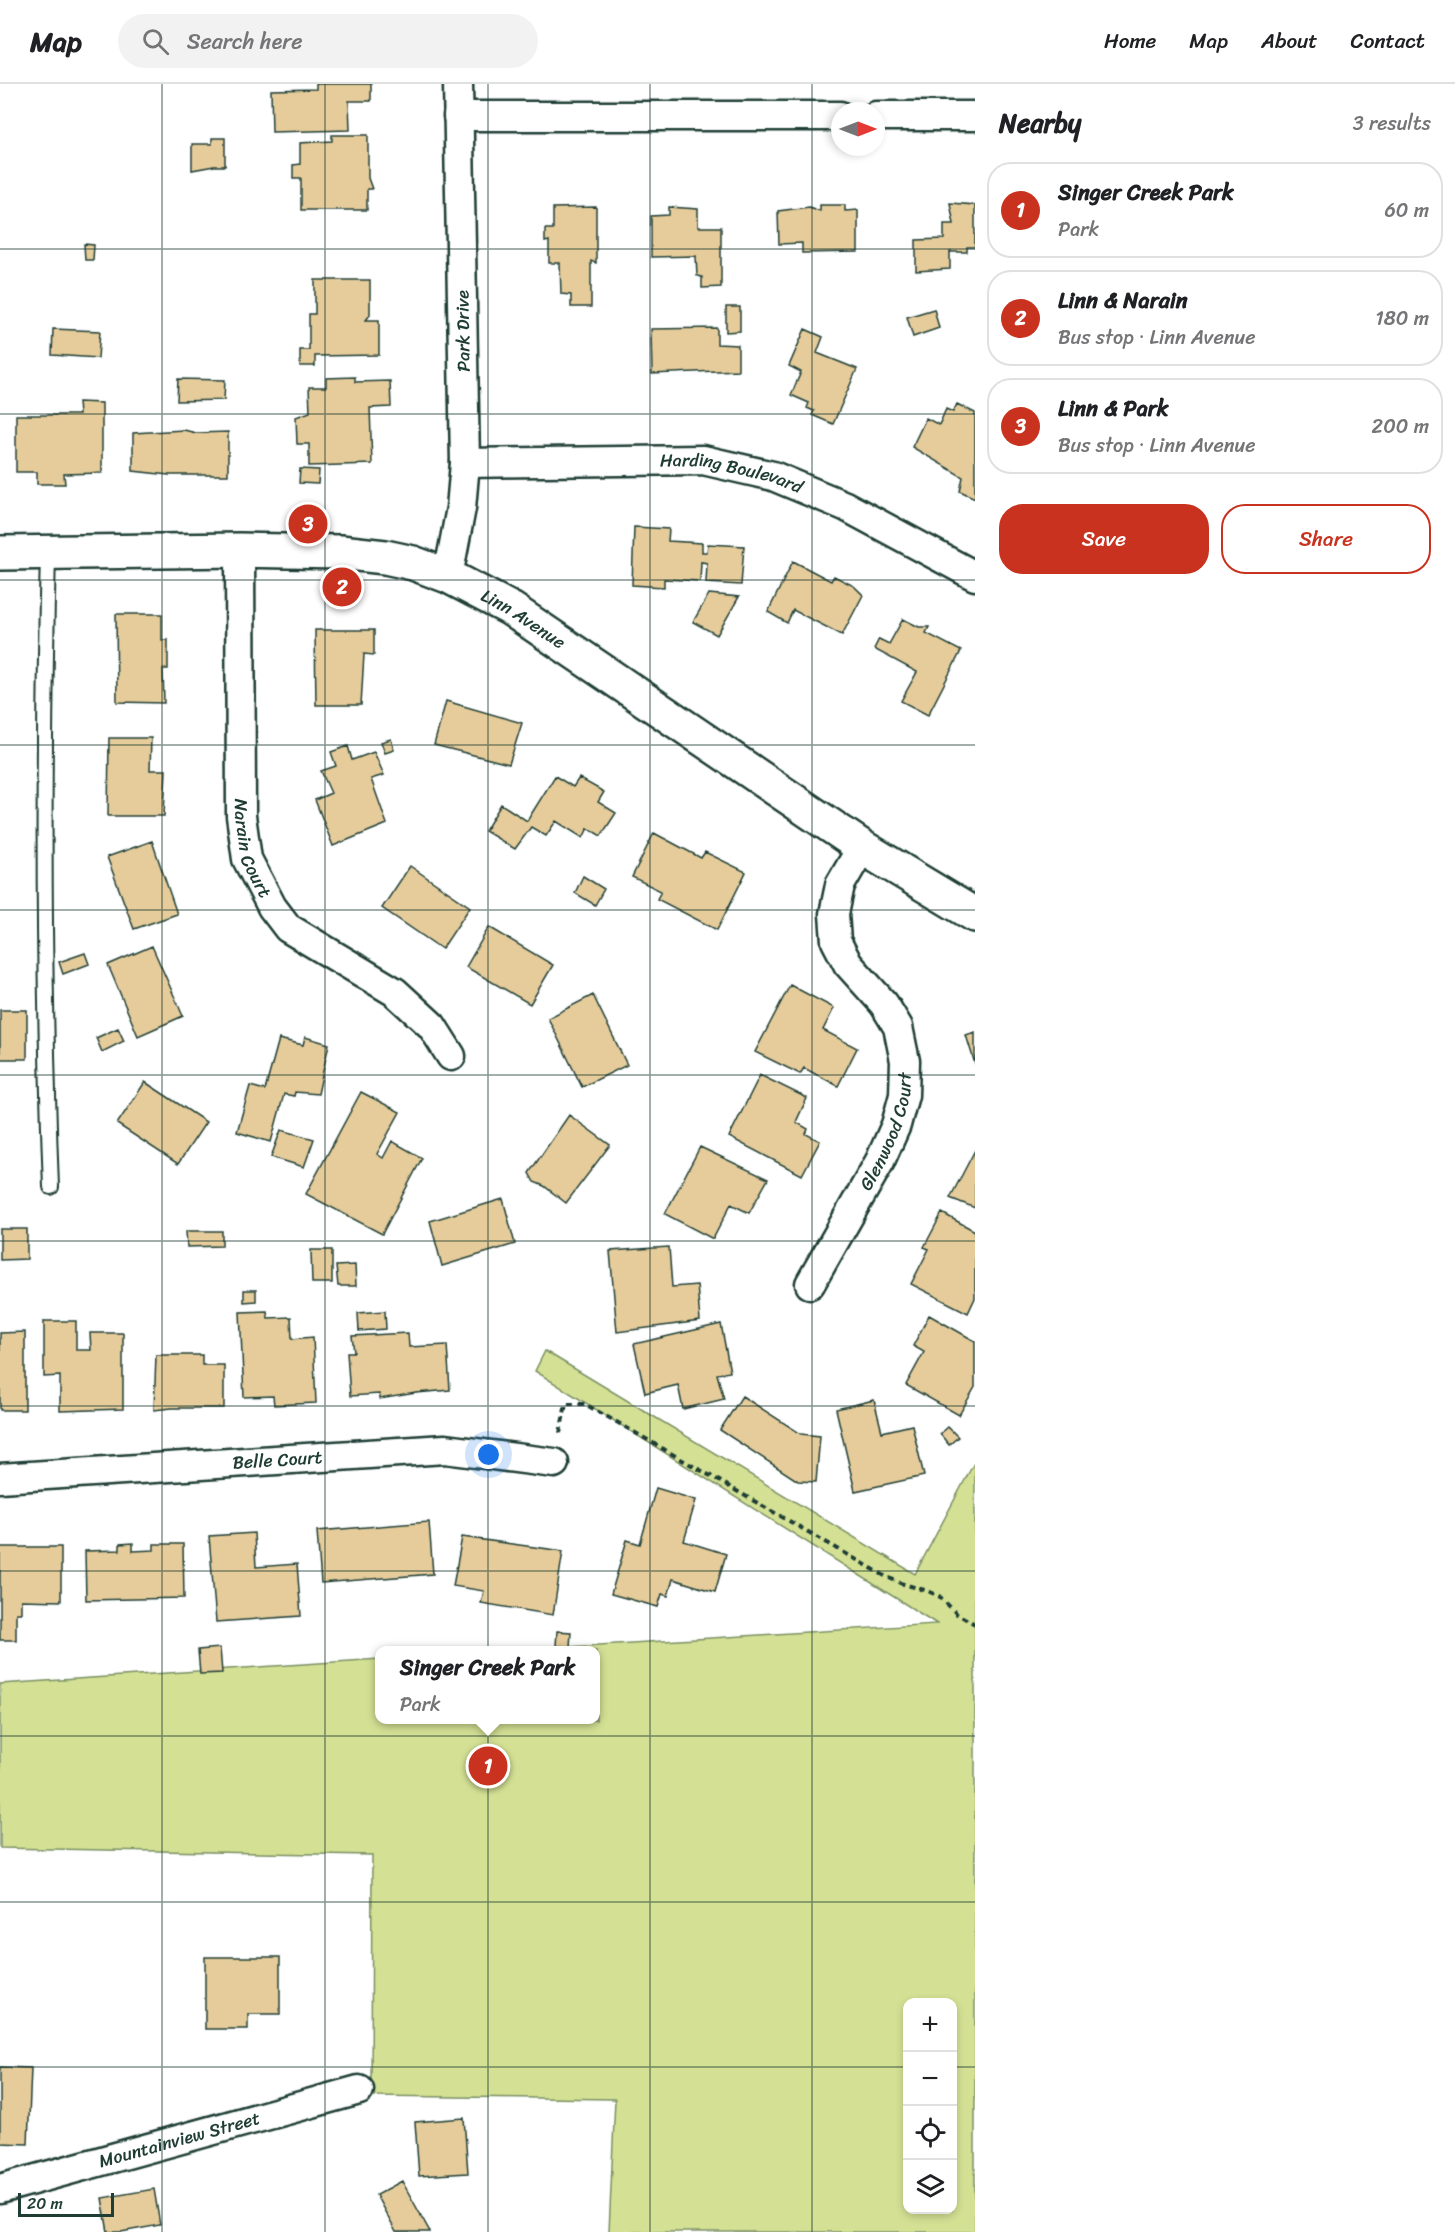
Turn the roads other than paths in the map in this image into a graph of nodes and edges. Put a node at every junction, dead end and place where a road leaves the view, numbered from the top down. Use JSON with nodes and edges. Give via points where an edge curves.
{"nodes":[{"id":1,"x":458,"y":84,"type":"edge"},
{"id":2,"x":458,"y":116,"type":"junction"},
{"id":3,"x":831,"y":116,"type":"edge"},
{"id":4,"x":885,"y":116,"type":"edge"},
{"id":5,"x":975,"y":116,"type":"edge"},
{"id":6,"x":465,"y":463,"type":"junction"},
{"id":7,"x":240,"y":550,"type":"junction"},
{"id":8,"x":48,"y":552,"type":"junction"},
{"id":9,"x":0,"y":553,"type":"edge"},
{"id":10,"x":448,"y":576,"type":"junction"},
{"id":11,"x":975,"y":576,"type":"edge"},
{"id":12,"x":862,"y":847,"type":"junction"},
{"id":13,"x":975,"y":915,"type":"edge"},
{"id":14,"x":451,"y":1056,"type":"dead end"},
{"id":15,"x":51,"y":1187,"type":"dead end"},
{"id":16,"x":810,"y":1284,"type":"dead end"},
{"id":17,"x":554,"y":1463,"type":"road end"},
{"id":18,"x":0,"y":1478,"type":"edge"},
{"id":19,"x":359,"y":2090,"type":"dead end"},
{"id":20,"x":0,"y":2189,"type":"edge"}],
"edges":[{"from":1,"to":2,"type":"street","name":"Park Drive"},
{"from":2,"to":3,"type":"street"},
{"from":2,"to":6,"type":"street","name":"Park Drive"},
{"from":4,"to":5,"type":"street"},
{"from":6,"to":10,"type":"street","name":"Park Drive"},
{"from":6,"to":11,"type":"street","name":"Harding Boulevard","via":[[703,460],[773,476],[845,506]]},
{"from":7,"to":8,"type":"main road","name":"Linn Avenue"},
{"from":7,"to":10,"type":"main road","name":"Linn Avenue","via":[[361,554],[414,563]]},
{"from":7,"to":14,"type":"street","name":"Narain Court","via":[[241,816],[247,860],[288,928],[395,992],[432,1026]]},
{"from":8,"to":9,"type":"main road","name":"Linn Avenue"},
{"from":8,"to":15,"type":"lane","via":[[46,897]]},
{"from":10,"to":12,"type":"main road","name":"Linn Avenue","via":[[511,609]]},
{"from":12,"to":13,"type":"main road","name":"Linn Avenue"},
{"from":12,"to":16,"type":"street","name":"Glenwood Court","via":[[840,885],[834,914],[836,941],[848,964],[884,1004],[898,1027],[905,1060],[904,1095],[896,1125],[879,1161]]},
{"from":17,"to":18,"type":"street","name":"Belle Court","via":[[444,1449]]},
{"from":19,"to":20,"type":"street","name":"Mountainview Street"}]}
